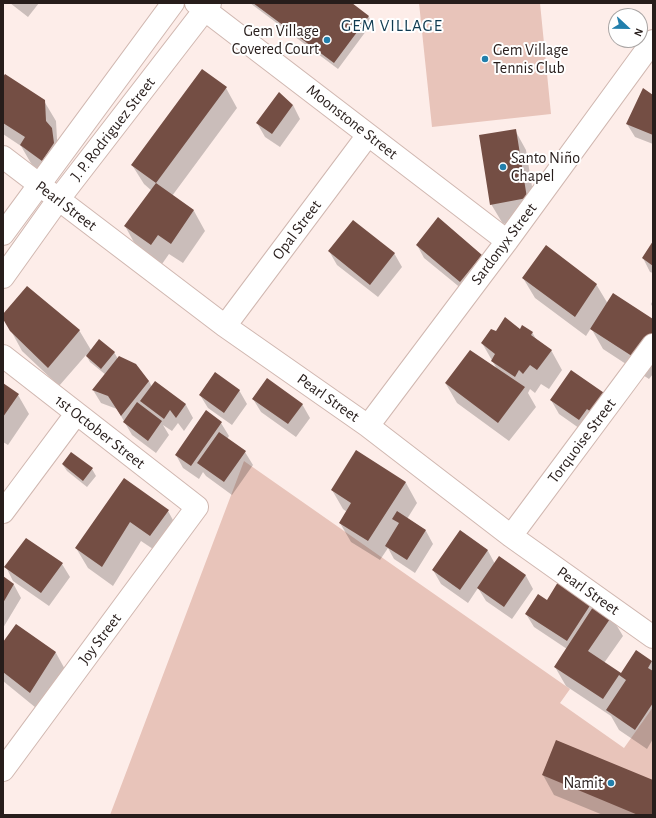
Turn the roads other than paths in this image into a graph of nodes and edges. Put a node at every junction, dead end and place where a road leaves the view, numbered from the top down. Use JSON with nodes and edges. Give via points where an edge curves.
{"nodes":[{"id":1,"x":173,"y":3,"type":"edge"},
{"id":2,"x":204,"y":5,"type":"edge"},
{"id":3,"x":653,"y":41,"type":"edge"},
{"id":4,"x":121,"y":73,"type":"junction"},
{"id":5,"x":143,"y":90,"type":"junction"},
{"id":6,"x":368,"y":134,"type":"junction"},
{"id":7,"x":3,"y":157,"type":"edge"},
{"id":8,"x":38,"y":185,"type":"junction"},
{"id":9,"x":58,"y":200,"type":"junction"},
{"id":10,"x":3,"y":234,"type":"edge"},
{"id":11,"x":507,"y":241,"type":"junction"},
{"id":12,"x":3,"y":276,"type":"edge"},
{"id":13,"x":225,"y":326,"type":"junction"},
{"id":14,"x":653,"y":345,"type":"edge"},
{"id":15,"x":3,"y":356,"type":"edge"},
{"id":16,"x":76,"y":414,"type":"junction"},
{"id":17,"x":368,"y":426,"type":"junction"},
{"id":18,"x":197,"y":508,"type":"joint"},
{"id":19,"x":3,"y":512,"type":"edge"},
{"id":20,"x":512,"y":536,"type":"junction"},
{"id":21,"x":653,"y":637,"type":"edge"},
{"id":22,"x":3,"y":770,"type":"edge"}],
"edges":[{"from":1,"to":4,"type":"street","name":"J. P. Rodriguez Street"},
{"from":2,"to":5,"type":"street","name":"J. P. Rodriguez Street"},
{"from":2,"to":6,"type":"street","name":"Moonstone Street"},
{"from":3,"to":11,"type":"street","name":"Sardonyx Street"},
{"from":4,"to":5,"type":"street"},
{"from":4,"to":8,"type":"street","name":"J. P. Rodriguez Street"},
{"from":5,"to":9,"type":"street","name":"J. P. Rodriguez Street"},
{"from":6,"to":11,"type":"street","name":"Moonstone Street"},
{"from":6,"to":13,"type":"street","name":"Opal Street"},
{"from":7,"to":8,"type":"street","name":"Pearl Street"},
{"from":8,"to":9,"type":"street","name":"Pearl Street"},
{"from":8,"to":10,"type":"street","name":"J. P. Rodriguez Street"},
{"from":9,"to":12,"type":"street","name":"J. P. Rodriguez Street"},
{"from":9,"to":13,"type":"street","name":"Pearl Street"},
{"from":11,"to":17,"type":"street","name":"Sardonyx Street"},
{"from":13,"to":17,"type":"street","name":"Pearl Street"},
{"from":14,"to":20,"type":"street","name":"Torquoise Street"},
{"from":15,"to":16,"type":"street","name":"1st October Street"},
{"from":16,"to":18,"type":"street","name":"1st October Street"},
{"from":16,"to":19,"type":"street"},
{"from":17,"to":20,"type":"street","name":"Pearl Street"},
{"from":18,"to":22,"type":"street","name":"Joy Street"},
{"from":20,"to":21,"type":"street","name":"Pearl Street"}]}
